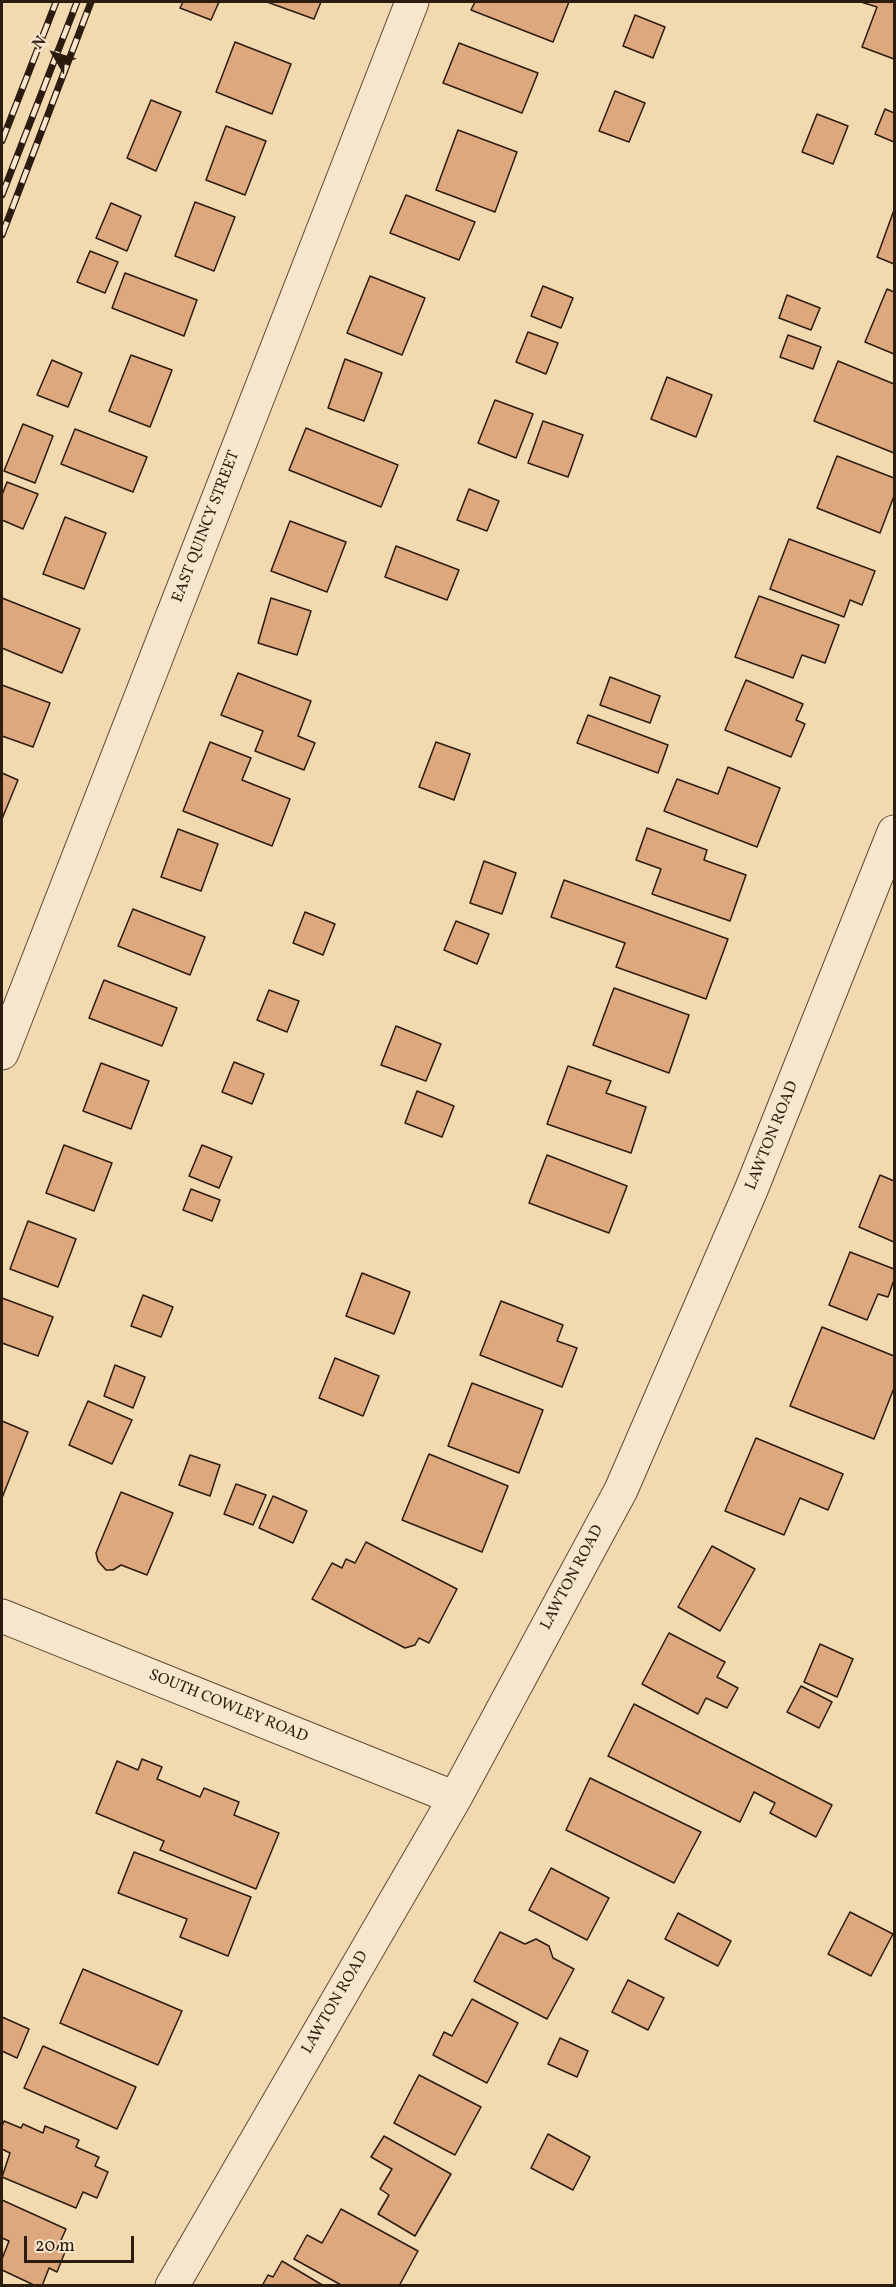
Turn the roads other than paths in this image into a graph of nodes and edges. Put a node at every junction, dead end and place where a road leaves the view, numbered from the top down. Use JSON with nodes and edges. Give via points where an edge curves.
{"nodes":[{"id":1,"x":412,"y":2,"type":"edge"},
{"id":2,"x":894,"y":832,"type":"edge"},
{"id":3,"x":2,"y":1053,"type":"edge"},
{"id":4,"x":2,"y":1616,"type":"edge"},
{"id":5,"x":455,"y":1798,"type":"junction"},
{"id":6,"x":172,"y":2286,"type":"edge"}],
"edges":[{"from":1,"to":3,"type":"street","name":"EAST QUINCY STREET"},
{"from":2,"to":5,"type":"street","name":"LAWTON ROAD","via":[[751,1190],[621,1490]]},
{"from":4,"to":5,"type":"street","name":"SOUTH COWLEY ROAD"},
{"from":5,"to":6,"type":"street","name":"LAWTON ROAD"}]}
